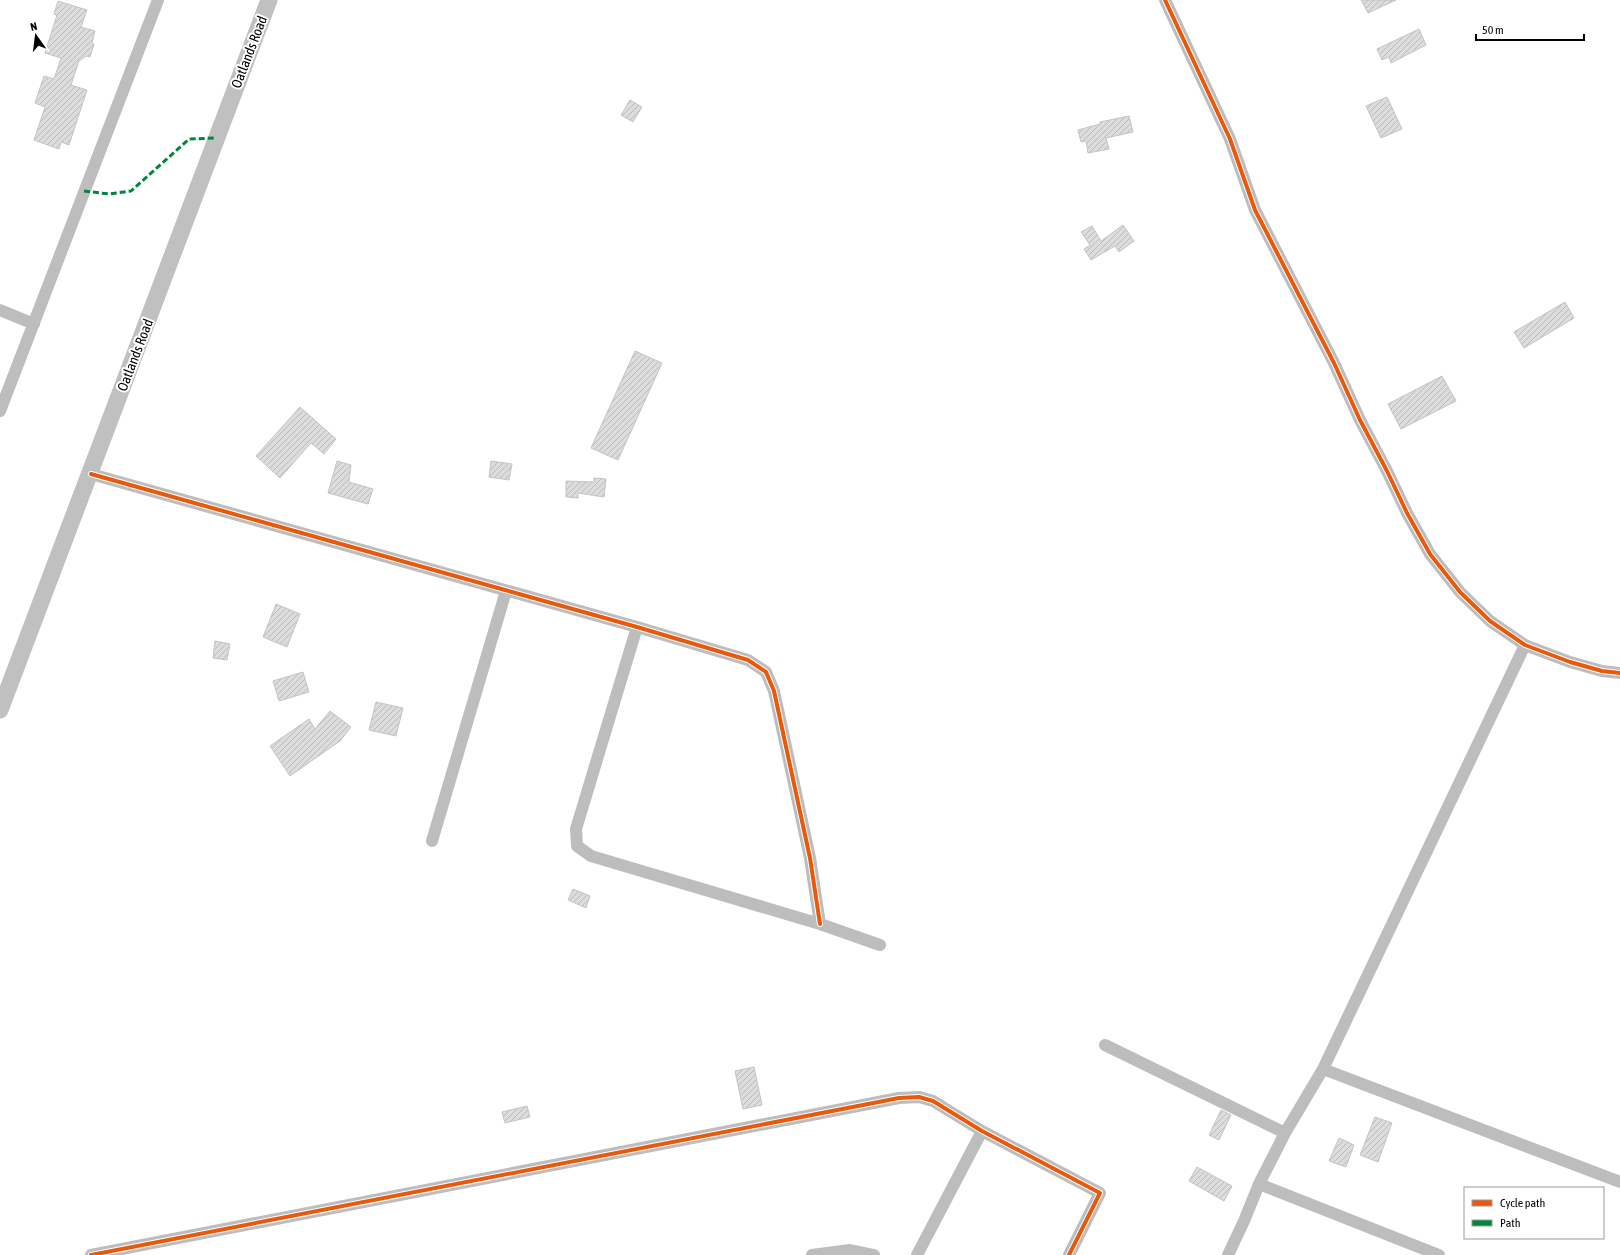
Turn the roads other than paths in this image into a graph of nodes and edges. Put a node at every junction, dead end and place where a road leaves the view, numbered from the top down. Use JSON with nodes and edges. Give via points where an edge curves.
{"nodes":[{"id":1,"x":158,"y":0,"type":"edge"},
{"id":2,"x":269,"y":0,"type":"edge"},
{"id":3,"x":1165,"y":0,"type":"edge"},
{"id":4,"x":0,"y":310,"type":"edge"},
{"id":5,"x":34,"y":324,"type":"junction"},
{"id":6,"x":0,"y":411,"type":"edge"},
{"id":7,"x":91,"y":474,"type":"junction"},
{"id":8,"x":506,"y":591,"type":"junction"},
{"id":9,"x":637,"y":627,"type":"junction"},
{"id":10,"x":1525,"y":645,"type":"junction"},
{"id":11,"x":1620,"y":673,"type":"edge"},
{"id":12,"x":0,"y":710,"type":"edge"},
{"id":13,"x":432,"y":841,"type":"dead end"},
{"id":14,"x":820,"y":924,"type":"junction"},
{"id":15,"x":880,"y":945,"type":"dead end"},
{"id":16,"x":1105,"y":1045,"type":"dead end"},
{"id":17,"x":1323,"y":1069,"type":"junction"},
{"id":18,"x":982,"y":1131,"type":"junction"},
{"id":19,"x":1285,"y":1133,"type":"junction"},
{"id":20,"x":1620,"y":1182,"type":"edge"},
{"id":21,"x":1259,"y":1184,"type":"junction"},
{"id":22,"x":91,"y":1255,"type":"edge"},
{"id":23,"x":812,"y":1255,"type":"edge"},
{"id":24,"x":874,"y":1255,"type":"edge"},
{"id":25,"x":917,"y":1255,"type":"edge"},
{"id":26,"x":1069,"y":1255,"type":"edge"},
{"id":27,"x":1228,"y":1255,"type":"edge"},
{"id":28,"x":1439,"y":1255,"type":"edge"}],
"edges":[{"from":1,"to":5,"type":"street"},
{"from":2,"to":7,"type":"street","name":"Oatlands Road"},
{"from":3,"to":10,"type":"street","via":[[1230,139],[1256,210],[1407,513],[1430,554],[1460,592],[1490,621]]},
{"from":4,"to":5,"type":"street"},
{"from":5,"to":6,"type":"street"},
{"from":7,"to":8,"type":"street"},
{"from":7,"to":12,"type":"street","name":"Oatlands Road"},
{"from":8,"to":9,"type":"street"},
{"from":8,"to":13,"type":"street"},
{"from":9,"to":14,"type":"street","via":[[748,660],[766,672],[774,691],[809,850]]},
{"from":9,"to":14,"type":"street","via":[[576,829],[577,846],[591,856]]},
{"from":10,"to":11,"type":"street","via":[[1570,662]]},
{"from":10,"to":17,"type":"street"},
{"from":14,"to":15,"type":"street"},
{"from":16,"to":19,"type":"street"},
{"from":17,"to":19,"type":"street"},
{"from":17,"to":20,"type":"street"},
{"from":18,"to":22,"type":"street","via":[[933,1100],[919,1097],[899,1098]]},
{"from":18,"to":25,"type":"street"},
{"from":18,"to":26,"type":"street","via":[[1100,1193]]},
{"from":19,"to":21,"type":"street"},
{"from":21,"to":27,"type":"street"},
{"from":21,"to":28,"type":"street"},
{"from":23,"to":24,"type":"street","via":[[850,1250]]}]}
